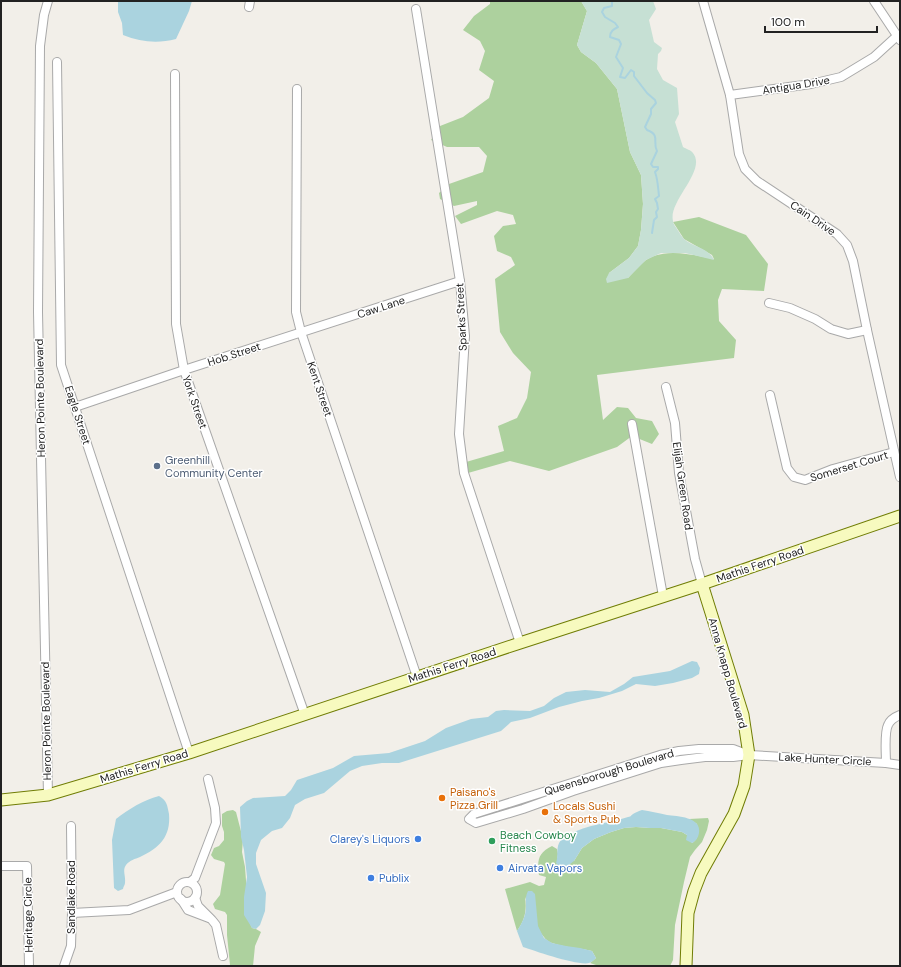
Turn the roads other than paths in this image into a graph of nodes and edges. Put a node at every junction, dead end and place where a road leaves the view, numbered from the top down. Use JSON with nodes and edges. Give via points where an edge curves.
{"nodes":[{"id":1,"x":48,"y":1,"type":"edge"},
{"id":2,"x":704,"y":1,"type":"edge"},
{"id":3,"x":874,"y":1,"type":"edge"},
{"id":4,"x":416,"y":9,"type":"dead end"},
{"id":5,"x":898,"y":38,"type":"edge"},
{"id":6,"x":58,"y":62,"type":"dead end"},
{"id":7,"x":176,"y":74,"type":"dead end"},
{"id":8,"x":297,"y":89,"type":"dead end"},
{"id":9,"x":730,"y":95,"type":"junction"},
{"id":10,"x":460,"y":281,"type":"junction"},
{"id":11,"x":769,"y":303,"type":"dead end"},
{"id":12,"x":867,"y":330,"type":"junction"},
{"id":13,"x":301,"y":332,"type":"junction"},
{"id":14,"x":184,"y":370,"type":"junction"},
{"id":15,"x":666,"y":387,"type":"dead end"},
{"id":16,"x":770,"y":395,"type":"dead end"},
{"id":17,"x":75,"y":407,"type":"junction"},
{"id":18,"x":632,"y":424,"type":"dead end"},
{"id":19,"x":894,"y":452,"type":"junction"},
{"id":20,"x":900,"y":476,"type":"edge"},
{"id":21,"x":900,"y":516,"type":"edge"},
{"id":22,"x":702,"y":584,"type":"junction"},
{"id":23,"x":663,"y":596,"type":"junction"},
{"id":24,"x":520,"y":643,"type":"junction"},
{"id":25,"x":417,"y":677,"type":"junction"},
{"id":26,"x":304,"y":715,"type":"junction"},
{"id":27,"x":900,"y":715,"type":"edge"},
{"id":28,"x":188,"y":753,"type":"junction"},
{"id":29,"x":749,"y":755,"type":"junction"},
{"id":30,"x":886,"y":763,"type":"junction"},
{"id":31,"x":900,"y":765,"type":"edge"},
{"id":32,"x":208,"y":779,"type":"dead end"},
{"id":33,"x":48,"y":795,"type":"junction"},
{"id":34,"x":1,"y":800,"type":"edge"},
{"id":35,"x":71,"y":826,"type":"dead end"},
{"id":36,"x":1,"y":866,"type":"edge"},
{"id":37,"x":190,"y":882,"type":"junction"},
{"id":38,"x":179,"y":896,"type":"junction"},
{"id":39,"x":194,"y":898,"type":"junction"},
{"id":40,"x":72,"y":913,"type":"junction"},
{"id":41,"x":212,"y":920,"type":"junction"},
{"id":42,"x":223,"y":956,"type":"dead end"},
{"id":43,"x":29,"y":966,"type":"edge"},
{"id":44,"x":64,"y":966,"type":"edge"},
{"id":45,"x":686,"y":966,"type":"edge"}],
"edges":[{"from":1,"to":33,"type":"street","name":"Heron Pointe Boulevard","via":[[40,46],[38,312]]},
{"from":2,"to":9,"type":"street","name":"Cain Drive"},
{"from":3,"to":5,"type":"street"},
{"from":4,"to":10,"type":"street","name":"Sparks Street"},
{"from":5,"to":9,"type":"street","name":"Antigua Drive","via":[[874,58],[841,77],[811,84]]},
{"from":6,"to":17,"type":"street","name":"Eagle Street","via":[[61,365]]},
{"from":7,"to":14,"type":"street","name":"York Street","via":[[176,324]]},
{"from":8,"to":13,"type":"street","name":"Kent Street","via":[[296,312]]},
{"from":9,"to":12,"type":"street","name":"Cain Drive","via":[[739,154],[745,169],[757,181],[838,234],[847,245]]},
{"from":10,"to":13,"type":"street","name":"Caw Lane"},
{"from":10,"to":24,"type":"street","name":"Sparks Street","via":[[465,336],[459,434],[464,473]]},
{"from":11,"to":12,"type":"street","via":[[790,308],[831,329],[848,334]]},
{"from":12,"to":19,"type":"street","name":"Cain Drive"},
{"from":13,"to":14,"type":"street","name":"Hob Street"},
{"from":13,"to":25,"type":"street","name":"Kent Street"},
{"from":14,"to":17,"type":"street","name":"Hob Street"},
{"from":14,"to":26,"type":"street","name":"York Street"},
{"from":15,"to":22,"type":"street","name":"Elijah Green Road","via":[[675,423],[679,473]]},
{"from":16,"to":19,"type":"street","name":"Somerset Court","via":[[787,468],[794,477],[805,480],[833,469]]},
{"from":17,"to":28,"type":"street","name":"Eagle Street"},
{"from":18,"to":23,"type":"street"},
{"from":19,"to":20,"type":"street","name":"Cain Drive"},
{"from":21,"to":22,"type":"main road","name":"Mathis Ferry Road"},
{"from":22,"to":23,"type":"main road","name":"Mathis Ferry Road"},
{"from":22,"to":29,"type":"main road","name":"Anna Knapp Boulevard","via":[[743,715]]},
{"from":23,"to":24,"type":"main road","name":"Mathis Ferry Road"},
{"from":24,"to":25,"type":"main road","name":"Mathis Ferry Road"},
{"from":25,"to":26,"type":"main road","name":"Mathis Ferry Road"},
{"from":26,"to":28,"type":"main road","name":"Mathis Ferry Road"},
{"from":27,"to":30,"type":"street","via":[[888,725]]},
{"from":28,"to":33,"type":"main road","name":"Mathis Ferry Road"},
{"from":29,"to":29,"type":"street","name":"Queensborough Boulevard","via":[[733,749],[699,749],[660,755],[474,814],[469,819],[476,823],[661,763]]},
{"from":29,"to":30,"type":"street","name":"Lake Hunter Circle"},
{"from":29,"to":45,"type":"main road","name":"Anna Knapp Boulevard","via":[[744,786],[734,814],[701,873],[694,891],[688,913]]},
{"from":30,"to":31,"type":"street","name":"Lake Hunter Circle"},
{"from":32,"to":37,"type":"street","via":[[216,823],[195,878]]},
{"from":33,"to":34,"type":"main road","name":"Mathis Ferry Road"},
{"from":35,"to":40,"type":"street","name":"Sandlake Road"},
{"from":36,"to":43,"type":"street","name":"Heritage Circle","via":[[27,866]]},
{"from":37,"to":38,"type":"street","via":[[179,885]]},
{"from":37,"to":39,"type":"street","via":[[197,891]]},
{"from":38,"to":39,"type":"street","via":[[188,902]]},
{"from":38,"to":40,"type":"street","via":[[129,910]]},
{"from":38,"to":41,"type":"street","via":[[188,910]]},
{"from":39,"to":41,"type":"street"},
{"from":40,"to":44,"type":"street","name":"Sandlake Road","via":[[71,946]]},
{"from":41,"to":42,"type":"street","via":[[216,925]]}]}
